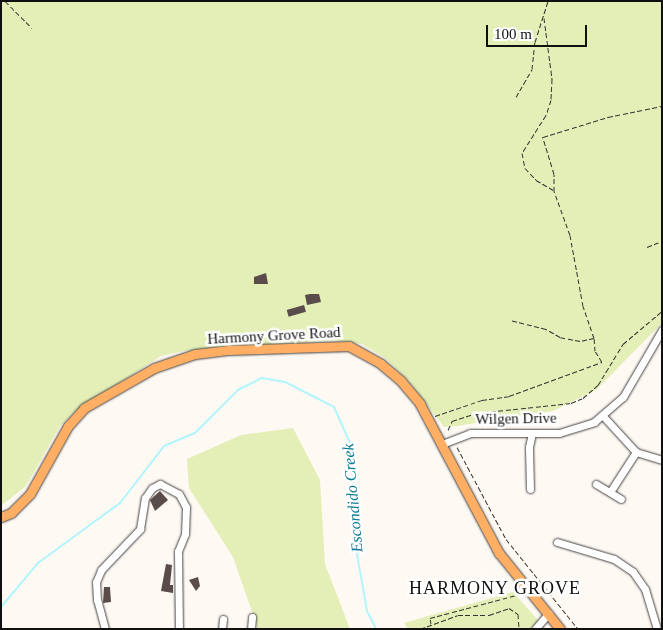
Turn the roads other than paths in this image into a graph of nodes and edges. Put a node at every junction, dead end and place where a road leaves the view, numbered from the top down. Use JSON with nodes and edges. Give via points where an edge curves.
{"nodes":[{"id":1,"x":662,"y":330,"type":"edge"},
{"id":2,"x":603,"y":416,"type":"junction"},
{"id":3,"x":532,"y":433,"type":"junction"},
{"id":4,"x":442,"y":444,"type":"junction"},
{"id":5,"x":636,"y":452,"type":"junction"},
{"id":6,"x":662,"y":460,"type":"edge"},
{"id":7,"x":596,"y":484,"type":"dead end"},
{"id":8,"x":530,"y":489,"type":"dead end"},
{"id":9,"x":610,"y":492,"type":"junction"},
{"id":10,"x":621,"y":499,"type":"dead end"},
{"id":11,"x":1,"y":517,"type":"edge"},
{"id":12,"x":557,"y":542,"type":"dead end"},
{"id":13,"x":549,"y":613,"type":"junction"},
{"id":14,"x":252,"y":617,"type":"dead end"},
{"id":15,"x":223,"y":619,"type":"dead end"},
{"id":16,"x":105,"y":629,"type":"edge"},
{"id":17,"x":179,"y":629,"type":"edge"},
{"id":18,"x":222,"y":629,"type":"edge"},
{"id":19,"x":251,"y":629,"type":"edge"},
{"id":20,"x":535,"y":629,"type":"edge"},
{"id":21,"x":560,"y":629,"type":"edge"},
{"id":22,"x":657,"y":629,"type":"edge"}],
"edges":[{"from":1,"to":2,"type":"street","name":"Wilgen Drive","via":[[623,397]]},
{"from":2,"to":3,"type":"street","name":"Wilgen Drive","via":[[573,431]]},
{"from":2,"to":5,"type":"street"},
{"from":3,"to":4,"type":"street","name":"Wilgen Drive","via":[[484,431]]},
{"from":3,"to":8,"type":"street"},
{"from":4,"to":11,"type":"main road","name":"Harmony Grove Road","via":[[402,381],[381,364],[349,346],[195,354],[154,368],[84,408],[68,426],[30,494],[11,513]]},
{"from":4,"to":13,"type":"main road","name":"Harmony Grove Road","via":[[499,553]]},
{"from":5,"to":6,"type":"street"},
{"from":5,"to":9,"type":"street"},
{"from":7,"to":9,"type":"street"},
{"from":9,"to":10,"type":"street"},
{"from":12,"to":22,"type":"street","via":[[627,566],[645,589]]},
{"from":13,"to":20,"type":"street"},
{"from":13,"to":21,"type":"main road","name":"Harmony Grove Road"},
{"from":14,"to":19,"type":"street"},
{"from":15,"to":18,"type":"street"},
{"from":16,"to":17,"type":"street","via":[[96,582],[101,570],[140,529],[145,498],[152,488],[160,484],[179,494],[186,507],[185,534],[178,551]]}]}
